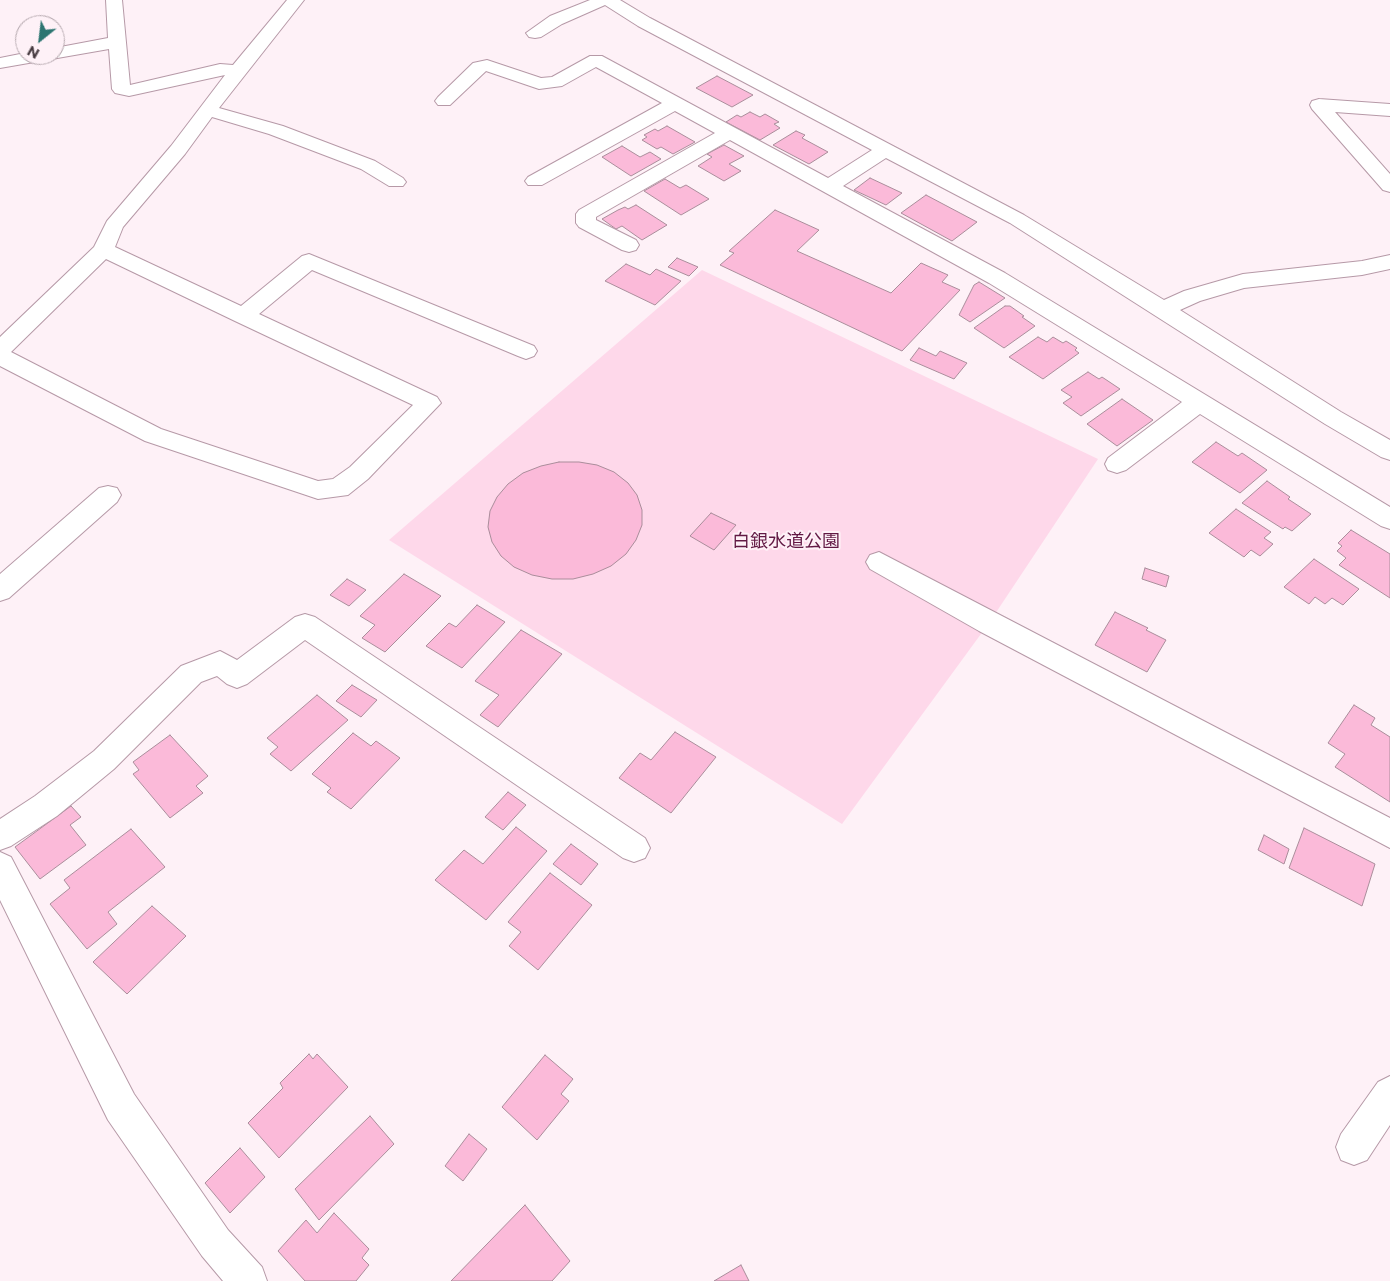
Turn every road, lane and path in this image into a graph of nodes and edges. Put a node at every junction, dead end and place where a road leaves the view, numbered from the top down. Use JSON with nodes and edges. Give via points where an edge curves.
{"nodes":[{"id":1,"x":114,"y":0,"type":"edge"},
{"id":2,"x":296,"y":0,"type":"edge"},
{"id":3,"x":604,"y":0,"type":"edge"},
{"id":4,"x":608,"y":0,"type":"edge"},
{"id":5,"x":535,"y":33,"type":"dead end"},
{"id":6,"x":117,"y":42,"type":"junction"},
{"id":7,"x":65,"y":51,"type":"edge"},
{"id":8,"x":15,"y":60,"type":"edge"},
{"id":9,"x":0,"y":63,"type":"edge"},
{"id":10,"x":237,"y":71,"type":"junction"},
{"id":11,"x":444,"y":101,"type":"dead end"},
{"id":12,"x":674,"y":104,"type":"junction"},
{"id":13,"x":208,"y":110,"type":"junction"},
{"id":14,"x":1390,"y":110,"type":"edge"},
{"id":15,"x":727,"y":134,"type":"junction"},
{"id":16,"x":885,"y":150,"type":"junction"},
{"id":17,"x":396,"y":182,"type":"dead end"},
{"id":18,"x":536,"y":182,"type":"dead end"},
{"id":19,"x":829,"y":186,"type":"junction"},
{"id":20,"x":1390,"y":186,"type":"edge"},
{"id":21,"x":628,"y":245,"type":"dead end"},
{"id":22,"x":103,"y":250,"type":"junction"},
{"id":23,"x":1390,"y":262,"type":"edge"},
{"id":24,"x":1163,"y":309,"type":"junction"},
{"id":25,"x":243,"y":316,"type":"junction"},
{"id":26,"x":0,"y":350,"type":"edge"},
{"id":27,"x":526,"y":351,"type":"dead end"},
{"id":28,"x":0,"y":356,"type":"edge"},
{"id":29,"x":1199,"y":402,"type":"junction"},
{"id":30,"x":1390,"y":451,"type":"edge"},
{"id":31,"x":1118,"y":464,"type":"dead end"},
{"id":32,"x":108,"y":495,"type":"dead end"},
{"id":33,"x":1390,"y":519,"type":"edge"},
{"id":34,"x":879,"y":562,"type":"dead end"},
{"id":35,"x":0,"y":590,"type":"edge"},
{"id":36,"x":1390,"y":834,"type":"edge"},
{"id":37,"x":0,"y":836,"type":"edge"},
{"id":38,"x":634,"y":848,"type":"dead end"},
{"id":39,"x":0,"y":867,"type":"edge"},
{"id":40,"x":1390,"y":1094,"type":"edge"},
{"id":41,"x":1354,"y":1147,"type":"dead end"},
{"id":42,"x":248,"y":1281,"type":"edge"}],
"edges":[{"from":1,"to":6,"type":"street"},
{"from":2,"to":10,"type":"street"},
{"from":3,"to":5,"type":"street","via":[[556,20]]},
{"from":4,"to":16,"type":"street"},
{"from":6,"to":7,"type":"street"},
{"from":6,"to":10,"type":"street","via":[[121,89],[129,91],[220,69]]},
{"from":8,"to":9,"type":"street"},
{"from":10,"to":13,"type":"street"},
{"from":11,"to":12,"type":"street","via":[[479,67],[488,65],[539,84],[556,82],[596,60]]},
{"from":12,"to":15,"type":"street"},
{"from":12,"to":18,"type":"street"},
{"from":13,"to":17,"type":"street","via":[[276,130],[368,165]]},
{"from":13,"to":22,"type":"street","via":[[114,225]]},
{"from":14,"to":20,"type":"street","via":[[1319,105]]},
{"from":15,"to":19,"type":"street"},
{"from":15,"to":21,"type":"street","via":[[586,214],[586,224]]},
{"from":16,"to":19,"type":"street"},
{"from":16,"to":24,"type":"street","via":[[1016,219]]},
{"from":19,"to":29,"type":"street","via":[[997,278]]},
{"from":22,"to":25,"type":"street"},
{"from":22,"to":26,"type":"street"},
{"from":23,"to":24,"type":"street","via":[[1243,281],[1192,296]]},
{"from":24,"to":30,"type":"street"},
{"from":25,"to":27,"type":"street","via":[[309,261]]},
{"from":25,"to":28,"type":"street","via":[[430,404],[359,473],[339,488],[318,490],[153,435]]},
{"from":29,"to":31,"type":"street"},
{"from":29,"to":33,"type":"street"},
{"from":32,"to":35,"type":"street"},
{"from":34,"to":36,"type":"street"},
{"from":37,"to":38,"type":"street","via":[[46,806],[104,760],[191,674],[220,663],[237,676],[305,625]]},
{"from":39,"to":42,"type":"street","via":[[121,1107],[215,1244]]},
{"from":40,"to":41,"type":"street"}]}
